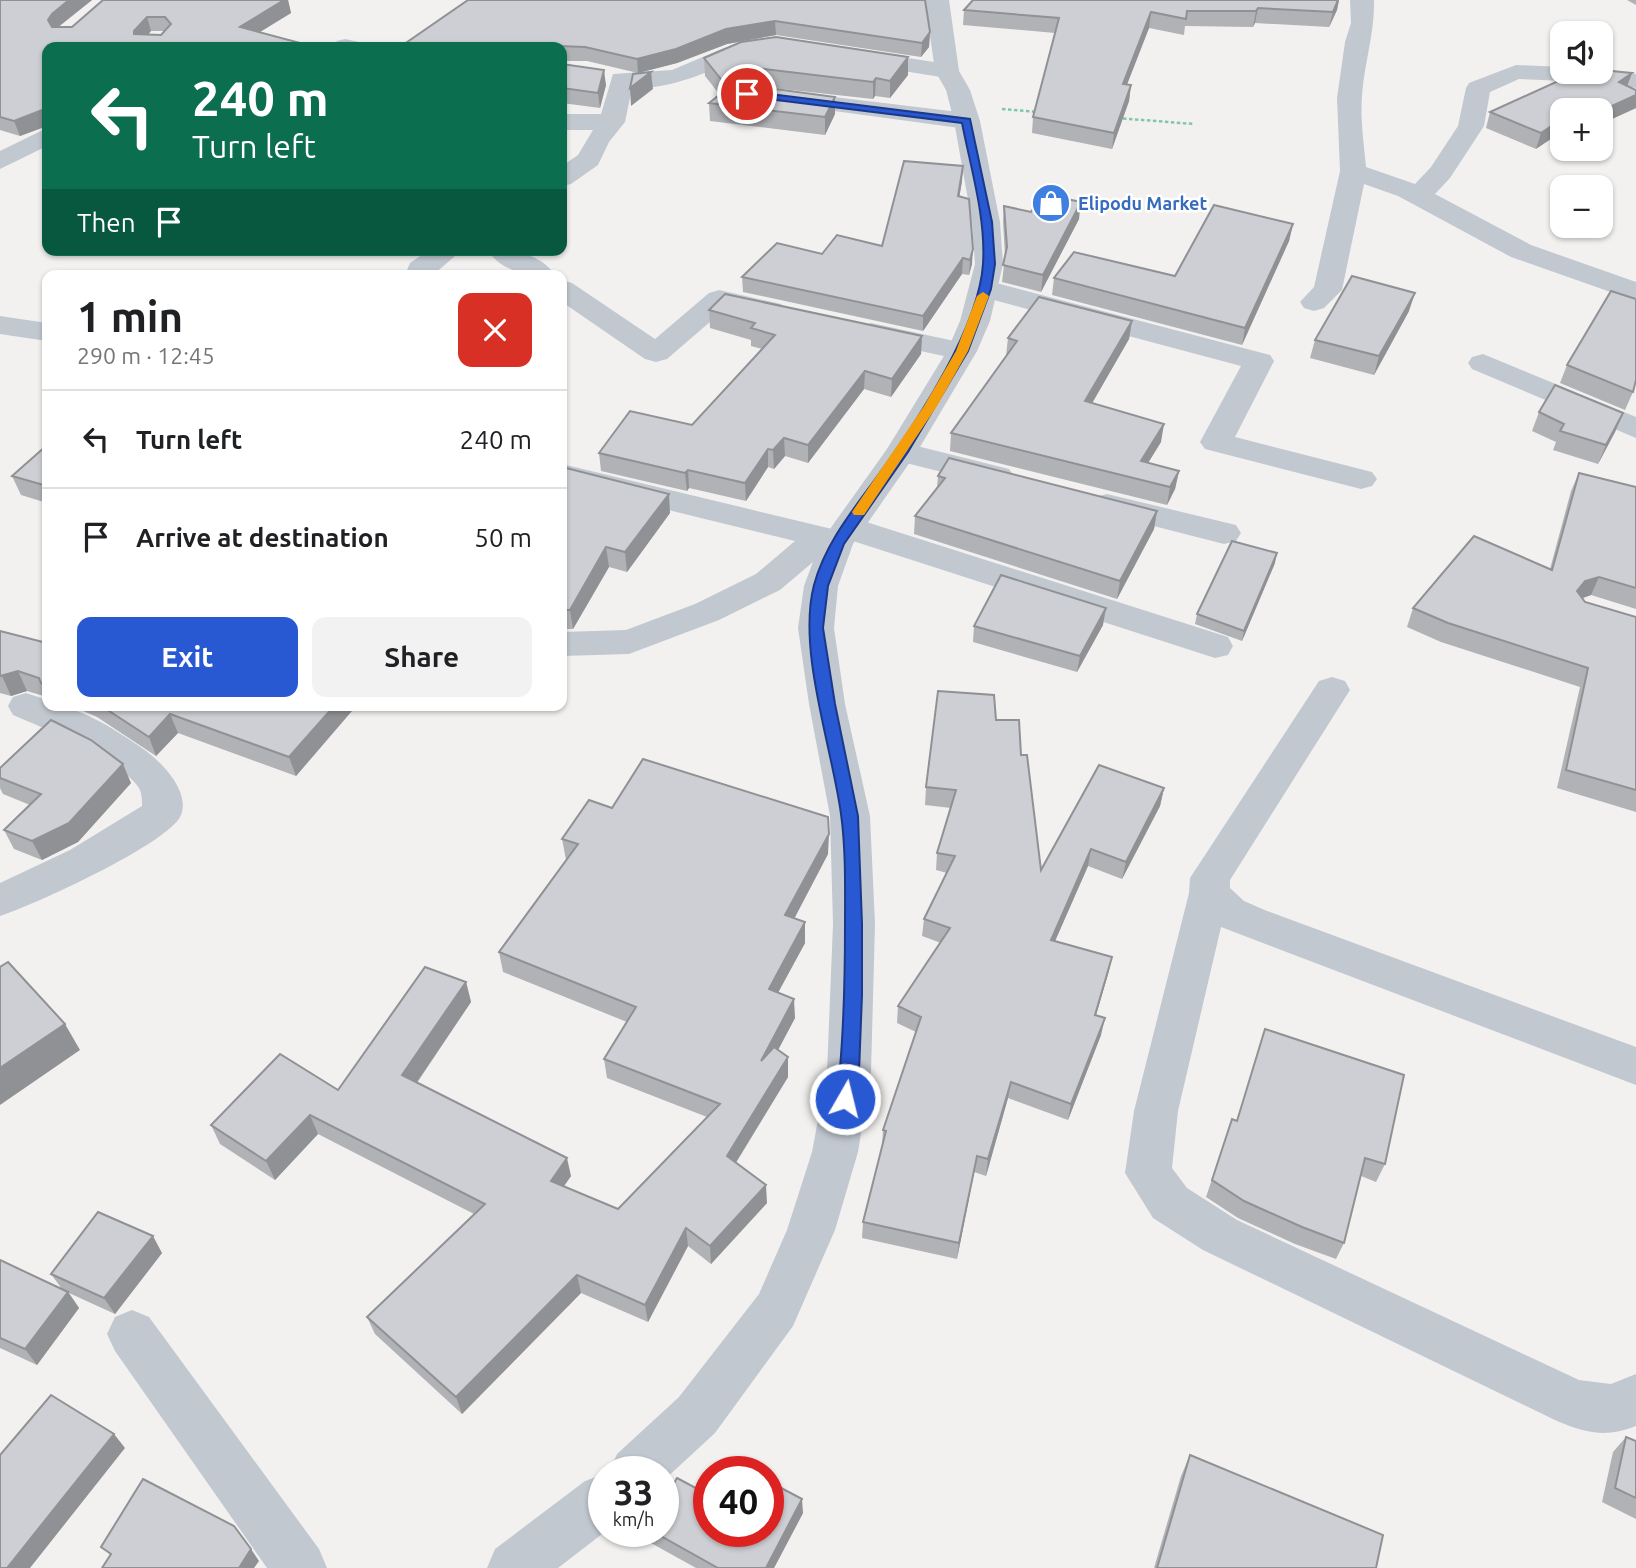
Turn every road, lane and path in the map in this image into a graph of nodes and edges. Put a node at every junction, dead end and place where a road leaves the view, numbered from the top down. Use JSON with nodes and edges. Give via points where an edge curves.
{"nodes":[{"id":1,"x":937,"y":0,"type":"edge"},
{"id":2,"x":1353,"y":2,"type":"edge"},
{"id":3,"x":776,"y":45,"type":"edge"},
{"id":4,"x":831,"y":53,"type":"edge"},
{"id":5,"x":947,"y":71,"type":"junction"},
{"id":6,"x":1636,"y":81,"type":"edge"},
{"id":7,"x":761,"y":95,"type":"edge"},
{"id":8,"x":1045,"y":112,"type":"edge"},
{"id":9,"x":965,"y":113,"type":"junction"},
{"id":10,"x":1113,"y":117,"type":"edge"},
{"id":11,"x":567,"y":122,"type":"edge"},
{"id":12,"x":612,"y":122,"type":"junction"},
{"id":13,"x":1194,"y":124,"type":"dead end"},
{"id":14,"x":42,"y":139,"type":"edge"},
{"id":15,"x":0,"y":161,"type":"edge"},
{"id":16,"x":1353,"y":171,"type":"junction"},
{"id":17,"x":567,"y":174,"type":"edge"},
{"id":18,"x":1418,"y":196,"type":"junction"},
{"id":19,"x":439,"y":256,"type":"edge"},
{"id":20,"x":511,"y":256,"type":"edge"},
{"id":21,"x":420,"y":270,"type":"edge"},
{"id":22,"x":533,"y":270,"type":"edge"},
{"id":23,"x":985,"y":289,"type":"junction"},
{"id":24,"x":567,"y":292,"type":"edge"},
{"id":25,"x":1636,"y":292,"type":"edge"},
{"id":26,"x":1314,"y":302,"type":"dead end"},
{"id":27,"x":800,"y":316,"type":"edge"},
{"id":28,"x":840,"y":325,"type":"edge"},
{"id":29,"x":0,"y":326,"type":"edge"},
{"id":30,"x":42,"y":330,"type":"edge"},
{"id":31,"x":962,"y":351,"type":"junction"},
{"id":32,"x":1483,"y":363,"type":"dead end"},
{"id":33,"x":1636,"y":428,"type":"edge"},
{"id":34,"x":901,"y":452,"type":"junction"},
{"id":35,"x":567,"y":475,"type":"edge"},
{"id":36,"x":1361,"y":479,"type":"dead end"},
{"id":37,"x":1033,"y":485,"type":"edge"},
{"id":38,"x":1072,"y":495,"type":"edge"},
{"id":39,"x":1224,"y":533,"type":"dead end"},
{"id":40,"x":836,"y":536,"type":"junction"},
{"id":41,"x":567,"y":644,"type":"edge"},
{"id":42,"x":1215,"y":646,"type":"dead end"},
{"id":43,"x":1332,"y":690,"type":"dead end"},
{"id":44,"x":26,"y":706,"type":"dead end"},
{"id":45,"x":1209,"y":893,"type":"junction"},
{"id":46,"x":0,"y":900,"type":"edge"},
{"id":47,"x":1636,"y":1066,"type":"edge"},
{"id":48,"x":132,"y":1334,"type":"dead end"},
{"id":49,"x":1636,"y":1399,"type":"edge"},
{"id":50,"x":652,"y":1456,"type":"edge"},
{"id":51,"x":588,"y":1512,"type":"edge"},
{"id":52,"x":300,"y":1568,"type":"edge"},
{"id":53,"x":514,"y":1568,"type":"edge"}],
"edges":[{"from":1,"to":5,"type":"street"},
{"from":2,"to":16,"type":"street","via":[[1363,23],[1349,97]]},
{"from":3,"to":12,"type":"street","via":[[736,51],[703,67],[638,83],[610,76],[617,91]]},
{"from":4,"to":5,"type":"street"},
{"from":5,"to":9,"type":"street"},
{"from":6,"to":18,"type":"street","via":[[1516,72],[1478,88],[1471,126],[1441,172]]},
{"from":7,"to":9,"type":"street"},
{"from":8,"to":9,"type":"path"},
{"from":9,"to":23,"type":"street","via":[[986,222],[989,264]]},
{"from":10,"to":13,"type":"path"},
{"from":11,"to":12,"type":"street"},
{"from":12,"to":17,"type":"street","via":[[589,159]]},
{"from":14,"to":15,"type":"street"},
{"from":16,"to":18,"type":"street"},
{"from":16,"to":26,"type":"street","via":[[1328,290]]},
{"from":18,"to":25,"type":"street","via":[[1521,251]]},
{"from":19,"to":21,"type":"street"},
{"from":20,"to":22,"type":"street"},
{"from":23,"to":31,"type":"street"},
{"from":23,"to":36,"type":"street","via":[[1258,361],[1216,442]]},
{"from":24,"to":27,"type":"street","via":[[656,353],[719,299]]},
{"from":28,"to":31,"type":"street"},
{"from":29,"to":30,"type":"street"},
{"from":31,"to":34,"type":"street"},
{"from":32,"to":33,"type":"street"},
{"from":34,"to":37,"type":"street"},
{"from":34,"to":40,"type":"street"},
{"from":35,"to":40,"type":"street"},
{"from":38,"to":39,"type":"street"},
{"from":40,"to":41,"type":"street","via":[[768,582],[707,612],[629,642]]},
{"from":40,"to":42,"type":"street"},
{"from":40,"to":50,"type":"street","via":[[821,586],[816,628],[850,816],[852,870],[849,1072],[835,1152],[811,1230],[776,1310],[697,1415]]},
{"from":43,"to":45,"type":"street","via":[[1210,878]]},
{"from":44,"to":46,"type":"street","via":[[61,719],[131,760],[157,785],[163,812],[123,842]]},
{"from":45,"to":47,"type":"street","via":[[1229,912],[1252,923]]},
{"from":45,"to":49,"type":"street","via":[[1156,1111],[1148,1173],[1170,1203],[1220,1235],[1570,1401],[1592,1410],[1620,1410]]},
{"from":48,"to":52,"type":"street"},
{"from":51,"to":53,"type":"street"}]}
